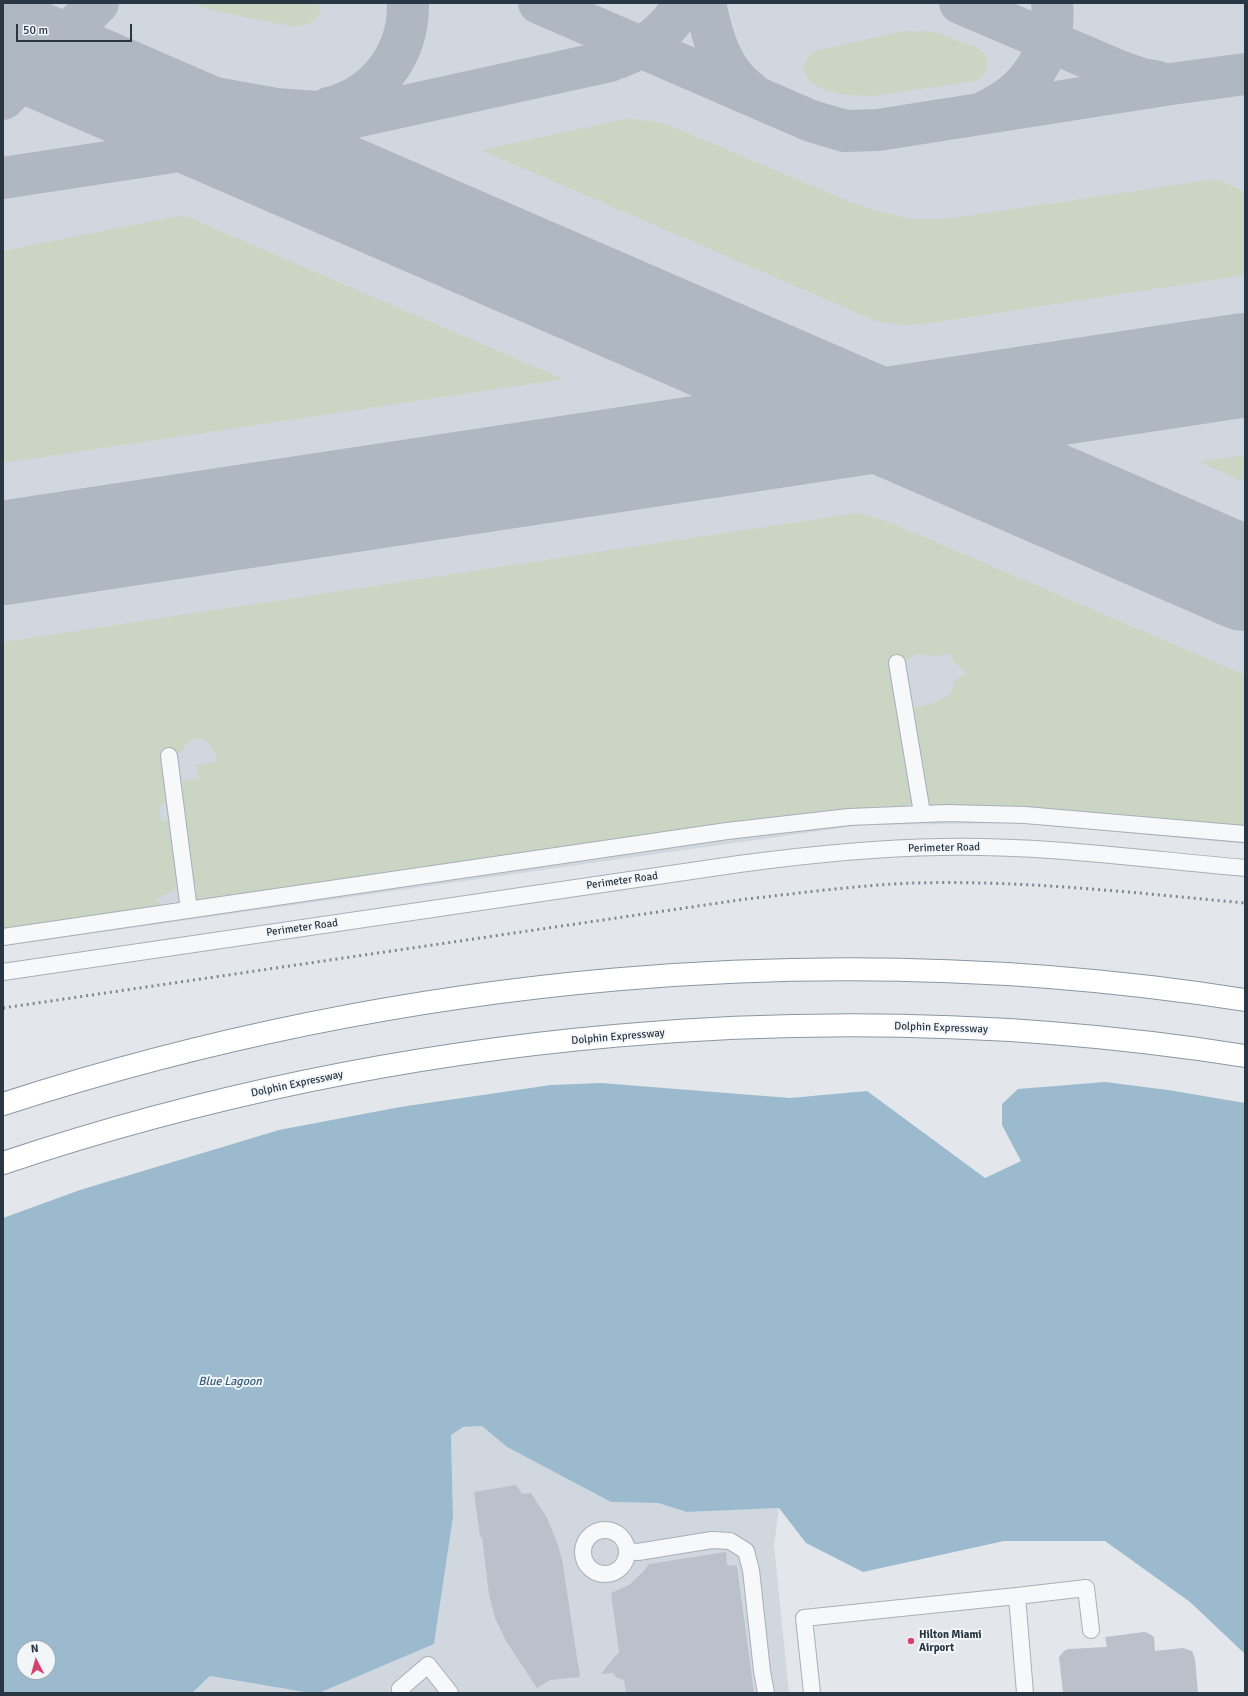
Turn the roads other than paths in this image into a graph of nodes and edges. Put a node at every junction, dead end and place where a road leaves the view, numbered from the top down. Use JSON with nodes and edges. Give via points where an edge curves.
{"nodes":[{"id":1,"x":897,"y":663,"type":"dead end"},
{"id":2,"x":169,"y":756,"type":"dead end"},
{"id":3,"x":922,"y":813,"type":"junction"},
{"id":4,"x":1245,"y":834,"type":"edge"},
{"id":5,"x":1245,"y":868,"type":"edge"},
{"id":6,"x":189,"y":910,"type":"junction"},
{"id":7,"x":3,"y":937,"type":"edge"},
{"id":8,"x":3,"y":972,"type":"edge"},
{"id":9,"x":1245,"y":1000,"type":"edge"},
{"id":10,"x":1245,"y":1056,"type":"edge"},
{"id":11,"x":3,"y":1104,"type":"edge"},
{"id":12,"x":3,"y":1163,"type":"edge"},
{"id":13,"x":627,"y":1551,"type":"dead end"},
{"id":14,"x":1017,"y":1596,"type":"junction"},
{"id":15,"x":1091,"y":1630,"type":"dead end"},
{"id":16,"x":402,"y":1693,"type":"edge"},
{"id":17,"x":450,"y":1693,"type":"edge"},
{"id":18,"x":766,"y":1693,"type":"edge"},
{"id":19,"x":812,"y":1693,"type":"edge"},
{"id":20,"x":1025,"y":1693,"type":"edge"}],
"edges":[{"from":1,"to":3,"type":"street"},
{"from":2,"to":6,"type":"street"},
{"from":3,"to":4,"type":"street","via":[[1052,816]]},
{"from":3,"to":6,"type":"street","via":[[800,821]]},
{"from":5,"to":8,"type":"street","name":"Perimeter Road","via":[[1052,850],[986,847],[904,848],[823,854],[739,864]]},
{"from":6,"to":7,"type":"street"},
{"from":9,"to":11,"type":"highway","via":[[1090,981],[958,971],[782,970],[602,981],[442,1000],[293,1026],[97,1074]]},
{"from":10,"to":12,"type":"highway","name":"Dolphin Expressway","via":[[1110,1039],[953,1028],[825,1026],[639,1034],[500,1048],[308,1081],[146,1120]]},
{"from":13,"to":18,"type":"street","via":[[638,1552],[712,1540],[730,1540],[746,1552],[751,1570]]},
{"from":14,"to":15,"type":"street","via":[[1086,1588]]},
{"from":14,"to":19,"type":"street","via":[[804,1618]]},
{"from":14,"to":20,"type":"street"},
{"from":16,"to":17,"type":"street","via":[[400,1690],[428,1665]]}]}
